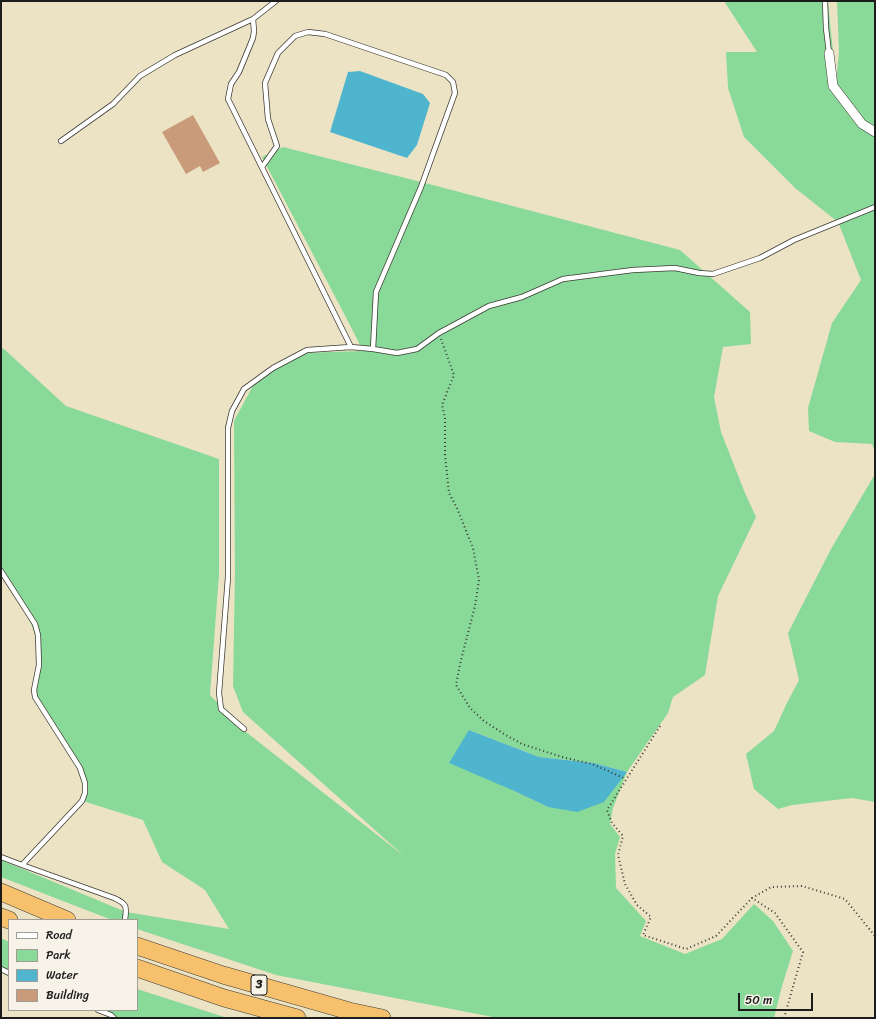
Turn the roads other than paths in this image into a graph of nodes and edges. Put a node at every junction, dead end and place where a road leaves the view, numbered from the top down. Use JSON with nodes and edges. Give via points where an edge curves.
{"nodes":[{"id":1,"x":276,"y":1,"type":"edge"},
{"id":2,"x":825,"y":1,"type":"edge"},
{"id":3,"x":253,"y":19,"type":"junction"},
{"id":4,"x":829,"y":54,"type":"joint"},
{"id":5,"x":875,"y":132,"type":"edge"},
{"id":6,"x":60,"y":141,"type":"dead end"},
{"id":7,"x":262,"y":167,"type":"junction"},
{"id":8,"x":875,"y":207,"type":"edge"},
{"id":9,"x":351,"y":347,"type":"junction"},
{"id":10,"x":373,"y":349,"type":"junction"},
{"id":11,"x":1,"y":571,"type":"edge"},
{"id":12,"x":244,"y":729,"type":"dead end"},
{"id":13,"x":1,"y":857,"type":"edge"},
{"id":14,"x":22,"y":865,"type":"junction"},
{"id":15,"x":1,"y":892,"type":"edge"},
{"id":16,"x":65,"y":919,"type":"edge"},
{"id":17,"x":125,"y":919,"type":"edge"},
{"id":18,"x":138,"y":946,"type":"edge"},
{"id":19,"x":138,"y":968,"type":"edge"},
{"id":20,"x":102,"y":1011,"type":"edge"},
{"id":21,"x":112,"y":1014,"type":"edge"},
{"id":22,"x":297,"y":1018,"type":"edge"},
{"id":23,"x":382,"y":1018,"type":"edge"}],
"edges":[{"from":1,"to":3,"type":"lane"},
{"from":2,"to":4,"type":"lane"},
{"from":3,"to":6,"type":"lane","via":[[175,55],[140,76],[113,104]]},
{"from":3,"to":7,"type":"lane","via":[[253,38],[239,72],[231,84],[228,99]]},
{"from":4,"to":5,"type":"street","via":[[833,86],[862,124]]},
{"from":7,"to":9,"type":"lane"},
{"from":7,"to":10,"type":"lane","via":[[277,146],[268,119],[265,83],[278,53],[295,36],[308,32],[324,34],[446,75],[453,82],[455,93],[424,180],[376,292]]},
{"from":8,"to":10,"type":"lane","via":[[794,240],[760,258],[713,274],[675,268],[633,270],[563,279],[522,297],[489,306],[439,333],[417,349],[398,354]]},
{"from":9,"to":10,"type":"lane"},
{"from":9,"to":12,"type":"lane","via":[[307,350],[273,368],[244,389],[232,411],[228,428],[228,577],[219,693],[221,708]]},
{"from":11,"to":14,"type":"lane","via":[[35,624],[38,635],[39,665],[35,697],[80,768],[85,783],[82,801]]},
{"from":13,"to":14,"type":"lane"},
{"from":14,"to":17,"type":"lane","via":[[123,902],[126,904]]},
{"from":15,"to":16,"type":"highway"},
{"from":18,"to":23,"type":"highway","number":"3","via":[[230,977]]},
{"from":19,"to":22,"type":"highway","number":"3","via":[[224,998]]},
{"from":20,"to":21,"type":"lane"}]}
